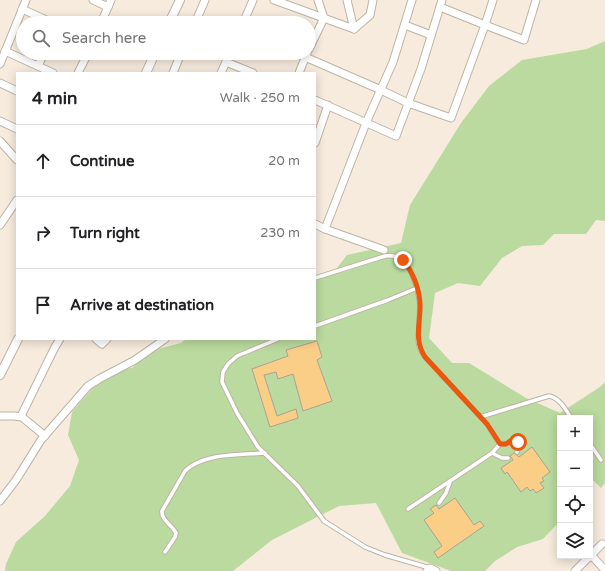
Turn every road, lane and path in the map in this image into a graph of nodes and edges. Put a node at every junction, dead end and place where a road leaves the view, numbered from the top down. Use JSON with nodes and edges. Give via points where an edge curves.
{"nodes":[{"id":1,"x":26,"y":0,"type":"edge"},
{"id":2,"x":93,"y":0,"type":"edge"},
{"id":3,"x":180,"y":0,"type":"edge"},
{"id":4,"x":205,"y":0,"type":"edge"},
{"id":5,"x":253,"y":0,"type":"edge"},
{"id":6,"x":274,"y":0,"type":"edge"},
{"id":7,"x":318,"y":0,"type":"edge"},
{"id":8,"x":347,"y":0,"type":"edge"},
{"id":9,"x":373,"y":0,"type":"edge"},
{"id":10,"x":412,"y":0,"type":"edge"},
{"id":11,"x":492,"y":0,"type":"edge"},
{"id":12,"x":536,"y":0,"type":"edge"},
{"id":13,"x":110,"y":3,"type":"edge"},
{"id":14,"x":441,"y":3,"type":"edge"},
{"id":15,"x":22,"y":9,"type":"junction"},
{"id":16,"x":19,"y":16,"type":"edge"},
{"id":17,"x":38,"y":16,"type":"edge"},
{"id":18,"x":104,"y":16,"type":"edge"},
{"id":19,"x":172,"y":16,"type":"edge"},
{"id":20,"x":198,"y":16,"type":"edge"},
{"id":21,"x":246,"y":16,"type":"edge"},
{"id":22,"x":324,"y":18,"type":"junction"},
{"id":23,"x":16,"y":24,"type":"edge"},
{"id":24,"x":405,"y":25,"type":"junction"},
{"id":25,"x":485,"y":25,"type":"junction"},
{"id":26,"x":354,"y":29,"type":"junction"},
{"id":27,"x":316,"y":35,"type":"edge"},
{"id":28,"x":431,"y":35,"type":"junction"},
{"id":29,"x":5,"y":52,"type":"junction"},
{"id":30,"x":16,"y":57,"type":"edge"},
{"id":31,"x":24,"y":60,"type":"edge"},
{"id":32,"x":41,"y":60,"type":"edge"},
{"id":33,"x":84,"y":60,"type":"edge"},
{"id":34,"x":152,"y":60,"type":"edge"},
{"id":35,"x":178,"y":60,"type":"edge"},
{"id":36,"x":304,"y":60,"type":"edge"},
{"id":37,"x":316,"y":60,"type":"edge"},
{"id":38,"x":226,"y":62,"type":"joint"},
{"id":39,"x":0,"y":64,"type":"edge"},
{"id":40,"x":38,"y":66,"type":"junction"},
{"id":41,"x":51,"y":72,"type":"edge"},
{"id":42,"x":78,"y":72,"type":"edge"},
{"id":43,"x":146,"y":72,"type":"edge"},
{"id":44,"x":173,"y":72,"type":"edge"},
{"id":45,"x":221,"y":72,"type":"edge"},
{"id":46,"x":251,"y":72,"type":"edge"},
{"id":47,"x":299,"y":72,"type":"edge"},
{"id":48,"x":0,"y":83,"type":"edge"},
{"id":49,"x":381,"y":90,"type":"junction"},
{"id":50,"x":16,"y":91,"type":"edge"},
{"id":51,"x":316,"y":100,"type":"edge"},
{"id":52,"x":408,"y":103,"type":"junction"},
{"id":53,"x":328,"y":105,"type":"junction"},
{"id":54,"x":0,"y":121,"type":"edge"},
{"id":55,"x":366,"y":123,"type":"junction"},
{"id":56,"x":16,"y":129,"type":"edge"},
{"id":57,"x":316,"y":140,"type":"edge"},
{"id":58,"x":0,"y":141,"type":"edge"},
{"id":59,"x":16,"y":159,"type":"edge"},
{"id":60,"x":16,"y":201,"type":"edge"},
{"id":61,"x":316,"y":224,"type":"edge"},
{"id":62,"x":0,"y":225,"type":"edge"},
{"id":63,"x":325,"y":229,"type":"junction"},
{"id":64,"x":384,"y":250,"type":"dead end"},
{"id":65,"x":316,"y":278,"type":"edge"},
{"id":66,"x":417,"y":288,"type":"junction"},
{"id":67,"x":316,"y":326,"type":"edge"},
{"id":68,"x":18,"y":340,"type":"edge"},
{"id":69,"x":59,"y":340,"type":"edge"},
{"id":70,"x":97,"y":340,"type":"edge"},
{"id":71,"x":106,"y":340,"type":"edge"},
{"id":72,"x":164,"y":340,"type":"edge"},
{"id":73,"x":276,"y":340,"type":"edge"},
{"id":74,"x":0,"y":375,"type":"edge"},
{"id":75,"x":569,"y":415,"type":"edge"},
{"id":76,"x":0,"y":416,"type":"edge"},
{"id":77,"x":21,"y":416,"type":"junction"},
{"id":78,"x":480,"y":417,"type":"junction"},
{"id":79,"x":45,"y":436,"type":"junction"},
{"id":80,"x":500,"y":444,"type":"junction"},
{"id":81,"x":593,"y":448,"type":"edge"},
{"id":82,"x":517,"y":452,"type":"dead end"},
{"id":83,"x":265,"y":453,"type":"junction"},
{"id":84,"x":492,"y":453,"type":"junction"},
{"id":85,"x":508,"y":458,"type":"dead end"},
{"id":86,"x":601,"y":460,"type":"dead end"},
{"id":87,"x":450,"y":482,"type":"junction"},
{"id":88,"x":0,"y":501,"type":"edge"},
{"id":89,"x":439,"y":503,"type":"dead end"},
{"id":90,"x":408,"y":509,"type":"dead end"},
{"id":91,"x":602,"y":544,"type":"dead end"},
{"id":92,"x":166,"y":552,"type":"dead end"},
{"id":93,"x":593,"y":553,"type":"edge"},
{"id":94,"x":587,"y":559,"type":"edge"},
{"id":95,"x":593,"y":559,"type":"edge"},
{"id":96,"x":431,"y":570,"type":"edge"},
{"id":97,"x":605,"y":570,"type":"edge"},
{"id":98,"x":575,"y":571,"type":"edge"}],
"edges":[{"from":1,"to":15,"type":"street"},
{"from":2,"to":13,"type":"street"},
{"from":3,"to":19,"type":"street"},
{"from":4,"to":20,"type":"street"},
{"from":5,"to":21,"type":"street"},
{"from":6,"to":22,"type":"street"},
{"from":7,"to":22,"type":"street"},
{"from":8,"to":26,"type":"street"},
{"from":9,"to":26,"type":"street","via":[[370,15]]},
{"from":10,"to":24,"type":"street"},
{"from":11,"to":25,"type":"street"},
{"from":12,"to":25,"type":"street","via":[[524,40]]},
{"from":13,"to":18,"type":"street"},
{"from":14,"to":25,"type":"street"},
{"from":14,"to":28,"type":"street"},
{"from":15,"to":16,"type":"street"},
{"from":15,"to":17,"type":"street"},
{"from":22,"to":26,"type":"street"},
{"from":22,"to":27,"type":"street"},
{"from":23,"to":29,"type":"street"},
{"from":24,"to":28,"type":"street"},
{"from":24,"to":49,"type":"street"},
{"from":25,"to":52,"type":"street","via":[[451,118]]},
{"from":28,"to":52,"type":"street"},
{"from":29,"to":30,"type":"street"},
{"from":29,"to":39,"type":"street"},
{"from":31,"to":40,"type":"street"},
{"from":32,"to":40,"type":"street"},
{"from":33,"to":42,"type":"street"},
{"from":34,"to":43,"type":"street"},
{"from":35,"to":44,"type":"street"},
{"from":36,"to":47,"type":"street"},
{"from":37,"to":49,"type":"street"},
{"from":38,"to":45,"type":"street"},
{"from":38,"to":46,"type":"street"},
{"from":40,"to":41,"type":"street"},
{"from":48,"to":50,"type":"street"},
{"from":49,"to":52,"type":"street"},
{"from":49,"to":55,"type":"street"},
{"from":51,"to":53,"type":"street"},
{"from":52,"to":55,"type":"street","via":[[396,136]]},
{"from":53,"to":55,"type":"street"},
{"from":53,"to":57,"type":"street"},
{"from":54,"to":56,"type":"street"},
{"from":55,"to":63,"type":"street"},
{"from":58,"to":59,"type":"street"},
{"from":60,"to":62,"type":"street"},
{"from":61,"to":63,"type":"street"},
{"from":63,"to":64,"type":"street"},
{"from":65,"to":66,"type":"lane","via":[[392,255],[403,260],[408,266]]},
{"from":66,"to":67,"type":"lane"},
{"from":66,"to":78,"type":"lane","via":[[420,305],[420,349]]},
{"from":68,"to":74,"type":"street"},
{"from":69,"to":77,"type":"street"},
{"from":70,"to":71,"type":"street","via":[[102,344]]},
{"from":72,"to":79,"type":"street","via":[[135,360],[88,386]]},
{"from":73,"to":83,"type":"lane","via":[[237,356],[223,372],[222,382],[249,433]]},
{"from":75,"to":78,"type":"lane","via":[[558,400],[549,396]]},
{"from":76,"to":77,"type":"street"},
{"from":77,"to":79,"type":"street"},
{"from":78,"to":80,"type":"lane"},
{"from":79,"to":88,"type":"street"},
{"from":80,"to":82,"type":"lane","via":[[506,444],[515,438],[519,448]]},
{"from":80,"to":84,"type":"lane"},
{"from":81,"to":86,"type":"lane"},
{"from":83,"to":92,"type":"lane","via":[[202,460],[190,466],[162,511],[161,515],[176,532]]},
{"from":83,"to":96,"type":"lane","via":[[298,486],[330,525],[365,547]]},
{"from":84,"to":85,"type":"lane"},
{"from":84,"to":87,"type":"lane"},
{"from":87,"to":89,"type":"lane"},
{"from":87,"to":90,"type":"lane"},
{"from":91,"to":93,"type":"street"},
{"from":94,"to":98,"type":"street"},
{"from":95,"to":97,"type":"street"}]}
